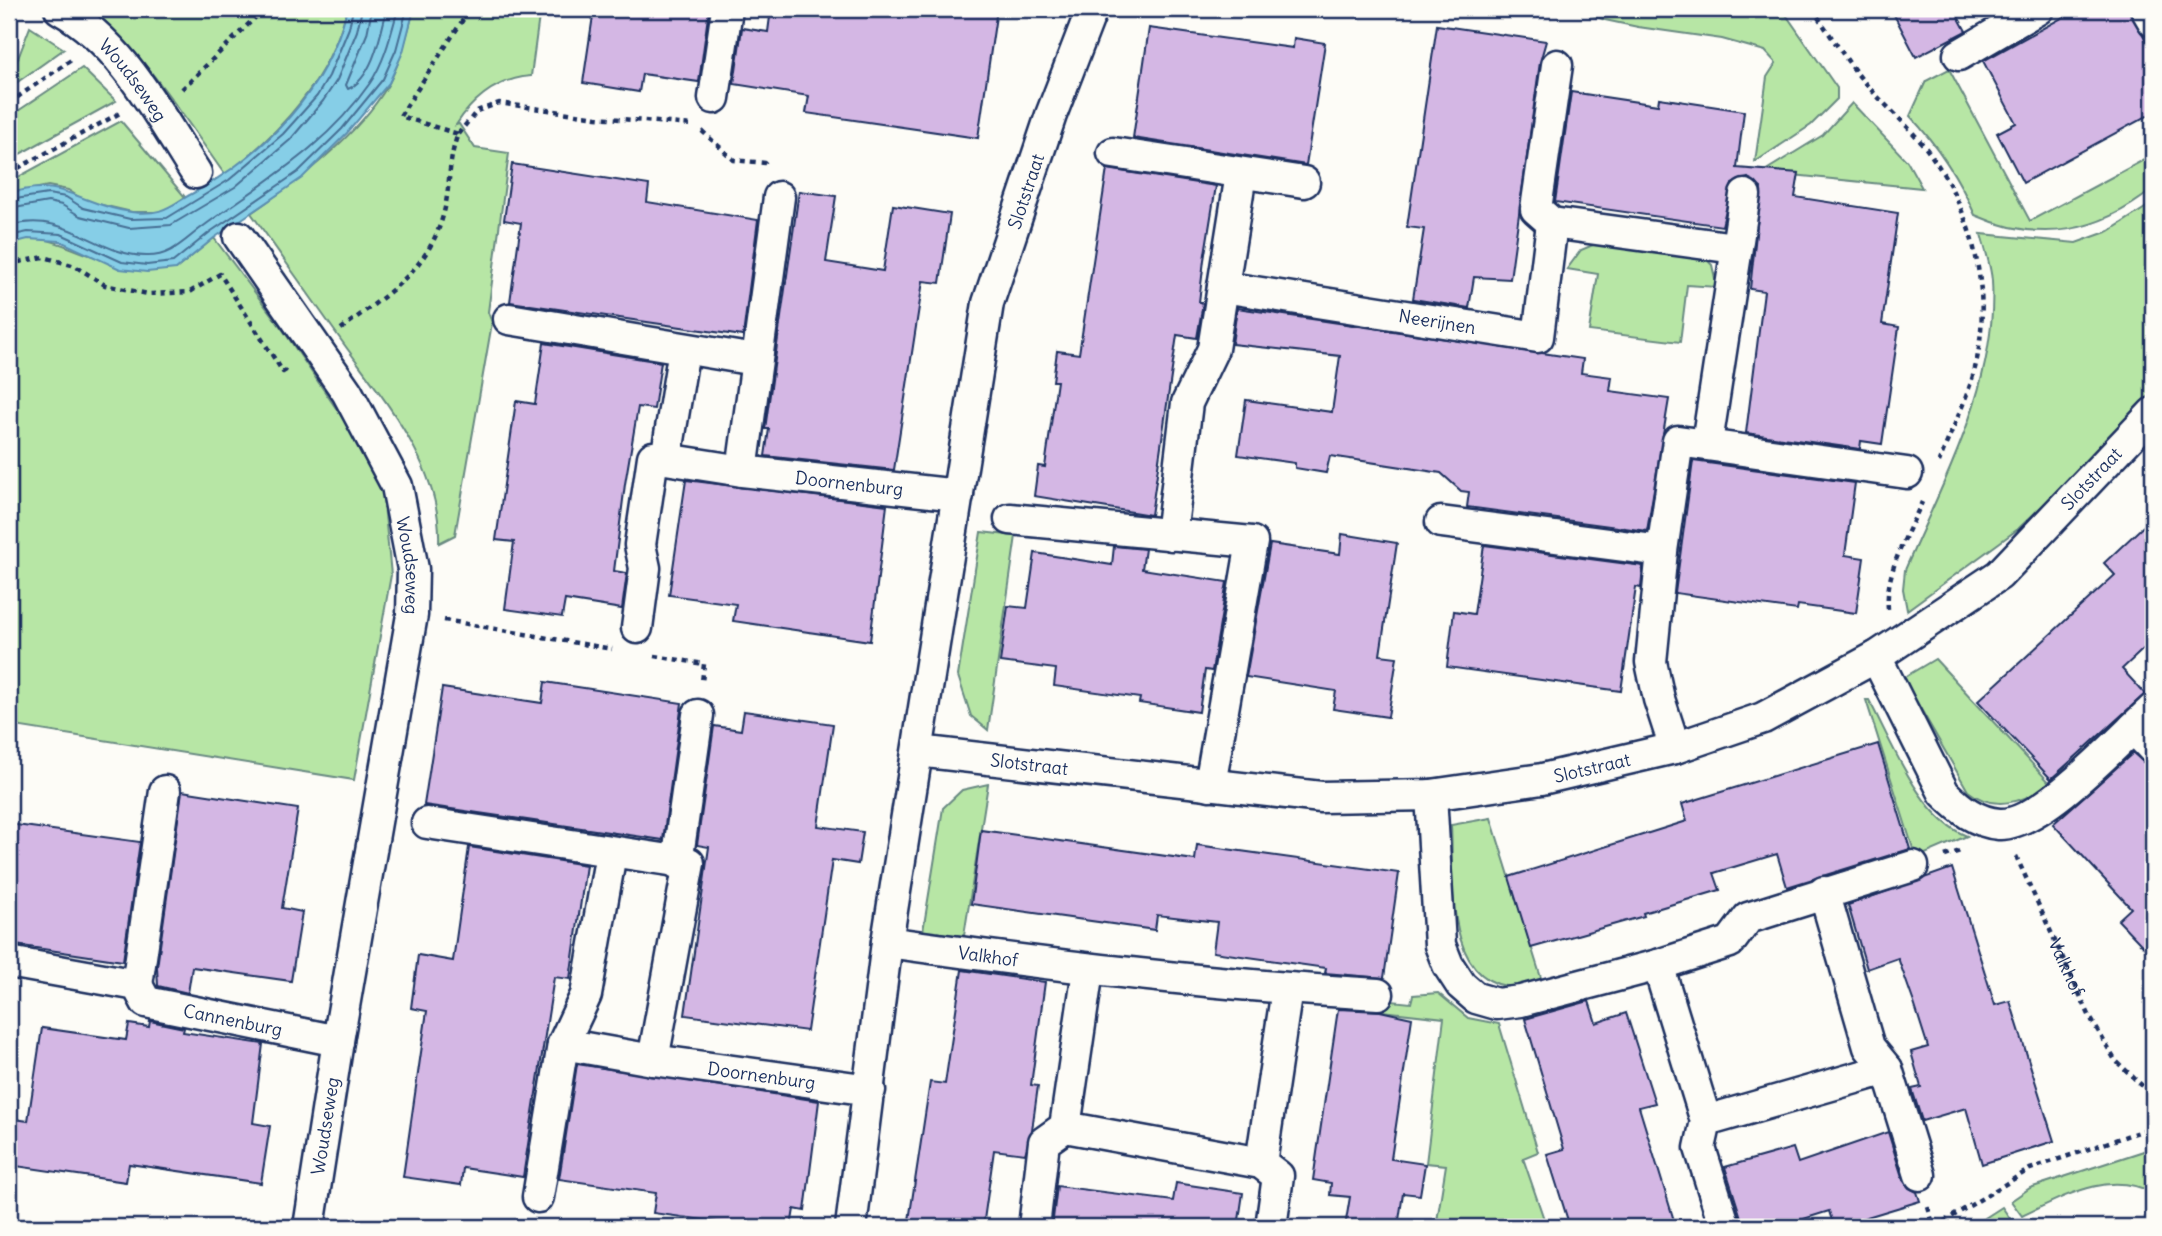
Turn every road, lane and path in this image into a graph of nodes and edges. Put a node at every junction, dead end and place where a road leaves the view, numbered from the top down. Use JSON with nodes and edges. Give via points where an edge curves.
{"nodes":[{"id":1,"x":60,"y":9,"type":"edge"},
{"id":2,"x":264,"y":9,"type":"edge"},
{"id":3,"x":470,"y":9,"type":"edge"},
{"id":4,"x":727,"y":9,"type":"edge"},
{"id":5,"x":1092,"y":9,"type":"edge"},
{"id":6,"x":1812,"y":9,"type":"edge"},
{"id":7,"x":2038,"y":9,"type":"edge"},
{"id":8,"x":2146,"y":9,"type":"edge"},
{"id":9,"x":2153,"y":21,"type":"edge"},
{"id":10,"x":100,"y":40,"type":"junction"},
{"id":11,"x":1959,"y":55,"type":"dead end"},
{"id":12,"x":1557,"y":65,"type":"dead end"},
{"id":13,"x":148,"y":98,"type":"junction"},
{"id":14,"x":714,"y":98,"type":"dead end"},
{"id":15,"x":9,"y":103,"type":"edge"},
{"id":16,"x":458,"y":134,"type":"junction"},
{"id":17,"x":1113,"y":153,"type":"dead end"},
{"id":18,"x":9,"y":173,"type":"edge"},
{"id":19,"x":196,"y":173,"type":"dead end"},
{"id":20,"x":1241,"y":174,"type":"junction"},
{"id":21,"x":1304,"y":182,"type":"dead end"},
{"id":22,"x":1745,"y":195,"type":"dead end"},
{"id":23,"x":779,"y":197,"type":"joint"},
{"id":24,"x":1552,"y":223,"type":"junction"},
{"id":25,"x":239,"y":237,"type":"dead end"},
{"id":26,"x":1735,"y":248,"type":"junction"},
{"id":27,"x":9,"y":264,"type":"edge"},
{"id":28,"x":1223,"y":287,"type":"junction"},
{"id":29,"x":509,"y":319,"type":"dead end"},
{"id":30,"x":317,"y":347,"type":"junction"},
{"id":31,"x":684,"y":349,"type":"junction"},
{"id":32,"x":755,"y":360,"type":"junction"},
{"id":33,"x":2153,"y":413,"type":"edge"},
{"id":34,"x":1707,"y":443,"type":"junction"},
{"id":35,"x":666,"y":459,"type":"junction"},
{"id":36,"x":1937,"y":468,"type":"dead end"},
{"id":37,"x":742,"y":471,"type":"junction"},
{"id":38,"x":1917,"y":482,"type":"joint"},
{"id":39,"x":958,"y":495,"type":"junction"},
{"id":40,"x":1010,"y":519,"type":"dead end"},
{"id":41,"x":1441,"y":522,"type":"dead end"},
{"id":42,"x":1171,"y":535,"type":"junction"},
{"id":43,"x":1662,"y":551,"type":"junction"},
{"id":44,"x":412,"y":615,"type":"junction"},
{"id":45,"x":634,"y":644,"type":"junction"},
{"id":46,"x":1886,"y":650,"type":"junction"},
{"id":47,"x":698,"y":715,"type":"joint"},
{"id":48,"x":2143,"y":719,"type":"edge"},
{"id":49,"x":1675,"y":748,"type":"junction"},
{"id":50,"x":2153,"y":749,"type":"edge"},
{"id":51,"x":918,"y":751,"type":"junction"},
{"id":52,"x":1210,"y":785,"type":"junction"},
{"id":53,"x":165,"y":791,"type":"dead end"},
{"id":54,"x":1431,"y":795,"type":"junction"},
{"id":55,"x":427,"y":823,"type":"dead end"},
{"id":56,"x":2002,"y":824,"type":"junction"},
{"id":57,"x":611,"y":853,"type":"junction"},
{"id":58,"x":677,"y":863,"type":"junction"},
{"id":59,"x":1913,"y":866,"type":"dead end"},
{"id":60,"x":1825,"y":892,"type":"junction"},
{"id":61,"x":887,"y":942,"type":"junction"},
{"id":62,"x":9,"y":962,"type":"edge"},
{"id":63,"x":1658,"y":965,"type":"junction"},
{"id":64,"x":1088,"y":970,"type":"junction"},
{"id":65,"x":137,"y":985,"type":"junction"},
{"id":66,"x":1287,"y":989,"type":"junction"},
{"id":67,"x":1378,"y":994,"type":"dead end"},
{"id":68,"x":338,"y":1041,"type":"junction"},
{"id":69,"x":563,"y":1044,"type":"junction"},
{"id":70,"x":653,"y":1060,"type":"junction"},
{"id":71,"x":1887,"y":1069,"type":"junction"},
{"id":72,"x":870,"y":1090,"type":"junction"},
{"id":73,"x":2153,"y":1096,"type":"edge"},
{"id":74,"x":1706,"y":1121,"type":"junction"},
{"id":75,"x":1065,"y":1127,"type":"junction"},
{"id":76,"x":2153,"y":1127,"type":"edge"},
{"id":77,"x":1261,"y":1163,"type":"junction"},
{"id":78,"x":1920,"y":1175,"type":"dead end"},
{"id":79,"x":538,"y":1197,"type":"dead end"},
{"id":80,"x":309,"y":1227,"type":"edge"},
{"id":81,"x":850,"y":1227,"type":"edge"},
{"id":82,"x":1034,"y":1227,"type":"edge"},
{"id":83,"x":1271,"y":1227,"type":"edge"},
{"id":84,"x":1725,"y":1227,"type":"edge"},
{"id":85,"x":1935,"y":1227,"type":"edge"}],
"edges":[{"from":1,"to":10,"type":"street","name":"Woudseweg"},
{"from":2,"to":13,"type":"path","via":[[177,94]]},
{"from":3,"to":16,"type":"path","via":[[400,116]]},
{"from":4,"to":14,"type":"street"},
{"from":5,"to":39,"type":"street","name":"Slotstraat","via":[[988,303]]},
{"from":6,"to":36,"type":"path","via":[[1863,82],[1933,158],[1955,195],[1975,250],[1981,326],[1974,372]]},
{"from":7,"to":11,"type":"street"},
{"from":8,"to":9,"type":"street"},
{"from":10,"to":13,"type":"street","name":"Woudseweg"},
{"from":10,"to":15,"type":"path"},
{"from":12,"to":24,"type":"street","via":[[1536,209]]},
{"from":13,"to":18,"type":"path"},
{"from":13,"to":19,"type":"street","name":"Woudseweg"},
{"from":16,"to":23,"type":"path","via":[[477,111],[499,103],[697,125],[734,160],[765,163]]},
{"from":16,"to":30,"type":"path","via":[[450,154],[443,219],[421,265]]},
{"from":17,"to":20,"type":"street"},
{"from":20,"to":21,"type":"street"},
{"from":20,"to":28,"type":"street"},
{"from":22,"to":26,"type":"street"},
{"from":23,"to":32,"type":"street"},
{"from":24,"to":26,"type":"street"},
{"from":24,"to":28,"type":"street","name":"Neerijnen","via":[[1538,337]]},
{"from":25,"to":30,"type":"street","name":"Woudseweg"},
{"from":26,"to":34,"type":"street"},
{"from":27,"to":30,"type":"path","via":[[44,257],[75,267],[106,285],[148,295],[190,292],[219,274],[283,372]]},
{"from":28,"to":42,"type":"street","via":[[1213,349],[1187,403]]},
{"from":29,"to":31,"type":"street"},
{"from":30,"to":44,"type":"street","name":"Woudseweg","via":[[347,391],[397,486],[412,569]]},
{"from":31,"to":32,"type":"street"},
{"from":31,"to":35,"type":"street"},
{"from":32,"to":37,"type":"street"},
{"from":33,"to":46,"type":"street","name":"Slotstraat","via":[[1999,575]]},
{"from":34,"to":38,"type":"street"},
{"from":34,"to":43,"type":"street","via":[[1678,441]]},
{"from":35,"to":37,"type":"street","name":"Doornenburg"},
{"from":35,"to":45,"type":"street","via":[[653,457],[640,545],[645,568]]},
{"from":37,"to":39,"type":"street","name":"Doornenburg"},
{"from":38,"to":46,"type":"path","via":[[1887,594]]},
{"from":39,"to":51,"type":"street","name":"Slotstraat"},
{"from":40,"to":42,"type":"street"},
{"from":41,"to":43,"type":"street"},
{"from":42,"to":52,"type":"street","via":[[1252,542]]},
{"from":43,"to":49,"type":"street","via":[[1651,662]]},
{"from":44,"to":45,"type":"path"},
{"from":44,"to":68,"type":"street","name":"Woudseweg"},
{"from":45,"to":47,"type":"path","via":[[704,664]]},
{"from":46,"to":49,"type":"street","name":"Slotstraat","via":[[1763,718]]},
{"from":46,"to":56,"type":"street","via":[[1944,793],[1961,810]]},
{"from":47,"to":58,"type":"street"},
{"from":48,"to":50,"type":"street"},
{"from":48,"to":56,"type":"street","via":[[2033,815]]},
{"from":49,"to":54,"type":"street","name":"Slotstraat","via":[[1542,779]]},
{"from":51,"to":52,"type":"street","name":"Slotstraat"},
{"from":51,"to":61,"type":"street","name":"Slotstraat"},
{"from":52,"to":54,"type":"street","name":"Slotstraat","via":[[1321,797]]},
{"from":53,"to":65,"type":"street"},
{"from":54,"to":63,"type":"street","via":[[1440,945],[1461,985],[1476,998],[1497,1004],[1521,1001]]},
{"from":55,"to":57,"type":"street"},
{"from":56,"to":73,"type":"path","name":"Valkhof","via":[[2090,1017],[2115,1060]]},
{"from":57,"to":58,"type":"street"},
{"from":57,"to":69,"type":"street","via":[[586,995]]},
{"from":58,"to":70,"type":"street","via":[[689,863]]},
{"from":59,"to":60,"type":"street"},
{"from":60,"to":63,"type":"street","via":[[1748,918],[1730,942]]},
{"from":60,"to":71,"type":"street","via":[[1869,1047]]},
{"from":61,"to":64,"type":"street","name":"Valkhof"},
{"from":61,"to":72,"type":"street","name":"Slotstraat"},
{"from":62,"to":65,"type":"street","name":"Cannenburg"},
{"from":63,"to":74,"type":"street"},
{"from":64,"to":66,"type":"street","name":"Valkhof"},
{"from":64,"to":75,"type":"street"},
{"from":65,"to":68,"type":"street","name":"Cannenburg","via":[[146,1002]]},
{"from":66,"to":67,"type":"street","name":"Valkhof"},
{"from":66,"to":77,"type":"street"},
{"from":68,"to":80,"type":"street","name":"Woudseweg"},
{"from":69,"to":70,"type":"street","name":"Doornenburg"},
{"from":69,"to":79,"type":"street"},
{"from":70,"to":72,"type":"street","name":"Doornenburg"},
{"from":71,"to":74,"type":"street"},
{"from":71,"to":78,"type":"street"},
{"from":72,"to":81,"type":"street","name":"Slotstraat"},
{"from":74,"to":84,"type":"street","via":[[1700,1148]]},
{"from":75,"to":77,"type":"street"},
{"from":75,"to":82,"type":"street","via":[[1044,1142]]},
{"from":76,"to":85,"type":"path","via":[[2030,1169]]},
{"from":77,"to":83,"type":"street","via":[[1278,1176]]}]}
